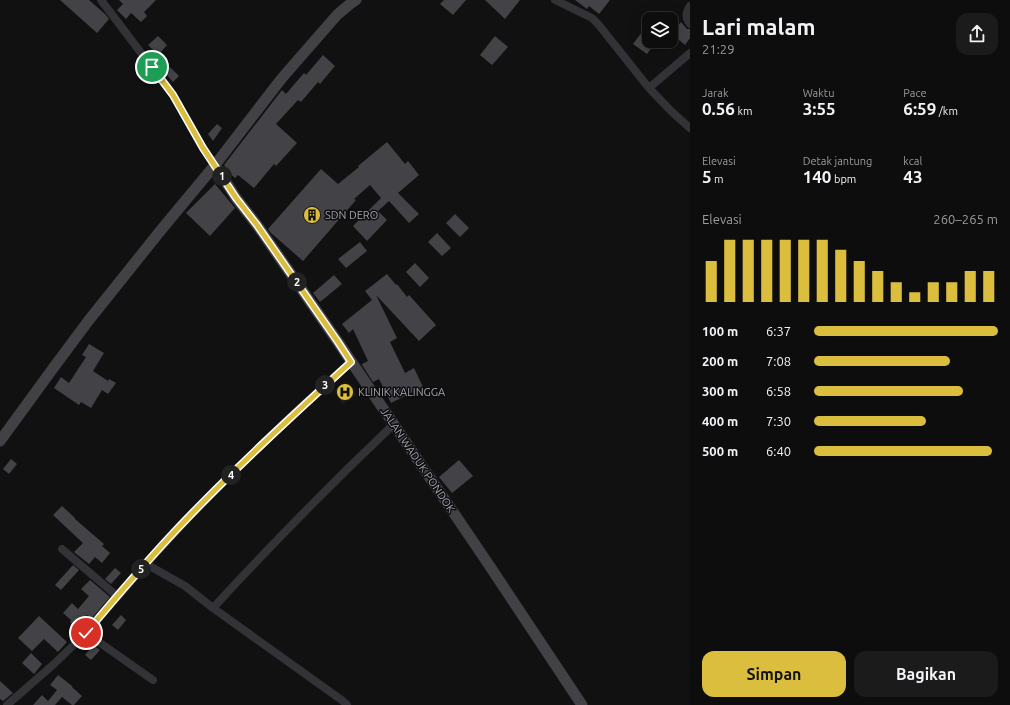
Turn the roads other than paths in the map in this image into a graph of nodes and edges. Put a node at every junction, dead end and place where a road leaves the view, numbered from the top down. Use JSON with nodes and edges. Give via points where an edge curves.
{"nodes":[{"id":1,"x":101,"y":0,"type":"edge"},
{"id":2,"x":556,"y":0,"type":"edge"},
{"id":3,"x":351,"y":1,"type":"edge"},
{"id":4,"x":690,"y":6,"type":"edge"},
{"id":5,"x":690,"y":24,"type":"edge"},
{"id":6,"x":690,"y":52,"type":"edge"},
{"id":7,"x":649,"y":88,"type":"junction"},
{"id":8,"x":690,"y":128,"type":"edge"},
{"id":9,"x":215,"y":165,"type":"junction"},
{"id":10,"x":351,"y":362,"type":"junction"},
{"id":11,"x":394,"y":424,"type":"junction"},
{"id":12,"x":0,"y":441,"type":"edge"},
{"id":13,"x":62,"y":549,"type":"dead end"},
{"id":14,"x":146,"y":564,"type":"junction"},
{"id":15,"x":117,"y":596,"type":"junction"},
{"id":16,"x":213,"y":608,"type":"junction"},
{"id":17,"x":86,"y":633,"type":"junction"},
{"id":18,"x":153,"y":680,"type":"dead end"},
{"id":19,"x":7,"y":705,"type":"edge"},
{"id":20,"x":347,"y":705,"type":"edge"},
{"id":21,"x":582,"y":705,"type":"edge"}],
"edges":[{"from":1,"to":9,"type":"street","name":"JALAN WADUK PONDOK","via":[[173,95]]},
{"from":2,"to":7,"type":"street","via":[[592,18]]},
{"from":3,"to":9,"type":"street","via":[[282,78]]},
{"from":4,"to":5,"type":"street","via":[[686,18]]},
{"from":6,"to":7,"type":"street"},
{"from":7,"to":8,"type":"street"},
{"from":9,"to":10,"type":"street","name":"JALAN WADUK PONDOK"},
{"from":9,"to":12,"type":"street","via":[[89,320]]},
{"from":10,"to":11,"type":"street","name":"JALAN WADUK PONDOK"},
{"from":10,"to":14,"type":"street","via":[[220,486]]},
{"from":11,"to":16,"type":"street"},
{"from":11,"to":21,"type":"street","name":"JALAN WADUK PONDOK"},
{"from":13,"to":15,"type":"street"},
{"from":14,"to":15,"type":"street"},
{"from":14,"to":16,"type":"street","via":[[185,586]]},
{"from":15,"to":17,"type":"street"},
{"from":16,"to":20,"type":"street"},
{"from":17,"to":18,"type":"street"},
{"from":17,"to":19,"type":"street"}]}
